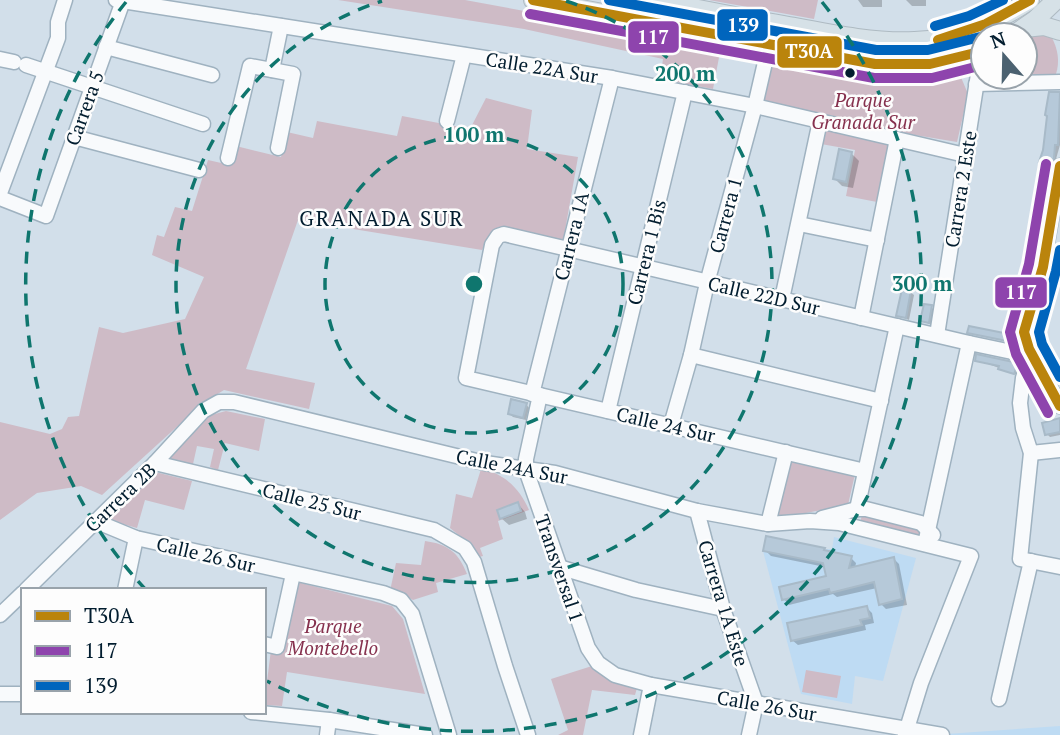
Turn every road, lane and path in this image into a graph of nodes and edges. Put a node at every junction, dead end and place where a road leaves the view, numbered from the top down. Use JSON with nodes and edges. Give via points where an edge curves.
{"nodes":[{"id":1,"x":65,"y":0,"type":"edge"},
{"id":2,"x":533,"y":0,"type":"edge"},
{"id":3,"x":652,"y":0,"type":"edge"},
{"id":4,"x":1030,"y":0,"type":"edge"},
{"id":5,"x":1056,"y":0,"type":"edge"},
{"id":6,"x":119,"y":1,"type":"edge"},
{"id":7,"x":1031,"y":21,"type":"edge"},
{"id":8,"x":281,"y":26,"type":"junction"},
{"id":9,"x":1039,"y":27,"type":"edge"},
{"id":10,"x":1060,"y":32,"type":"edge"},
{"id":11,"x":769,"y":45,"type":"junction"},
{"id":12,"x":106,"y":47,"type":"junction"},
{"id":13,"x":464,"y":55,"type":"junction"},
{"id":14,"x":969,"y":56,"type":"edge"},
{"id":15,"x":957,"y":58,"type":"junction"},
{"id":16,"x":13,"y":62,"type":"edge"},
{"id":17,"x":272,"y":70,"type":"junction"},
{"id":18,"x":46,"y":72,"type":"junction"},
{"id":19,"x":212,"y":75,"type":"dead end"},
{"id":20,"x":969,"y":75,"type":"edge"},
{"id":21,"x":612,"y":78,"type":"junction"},
{"id":22,"x":1060,"y":82,"type":"edge"},
{"id":23,"x":1039,"y":83,"type":"edge"},
{"id":24,"x":92,"y":87,"type":"junction"},
{"id":25,"x":975,"y":91,"type":"edge"},
{"id":26,"x":685,"y":92,"type":"junction"},
{"id":27,"x":755,"y":106,"type":"junction"},
{"id":28,"x":447,"y":121,"type":"dead end"},
{"id":29,"x":820,"y":121,"type":"junction"},
{"id":30,"x":203,"y":124,"type":"dead end"},
{"id":31,"x":74,"y":137,"type":"junction"},
{"id":32,"x":897,"y":139,"type":"junction"},
{"id":33,"x":278,"y":148,"type":"dead end"},
{"id":34,"x":965,"y":155,"type":"junction"},
{"id":35,"x":228,"y":158,"type":"dead end"},
{"id":36,"x":1060,"y":166,"type":"edge"},
{"id":37,"x":199,"y":170,"type":"dead end"},
{"id":38,"x":0,"y":195,"type":"edge"},
{"id":39,"x":799,"y":223,"type":"junction"},
{"id":40,"x":877,"y":240,"type":"junction"},
{"id":41,"x":568,"y":248,"type":"junction"},
{"id":42,"x":643,"y":266,"type":"junction"},
{"id":43,"x":706,"y":283,"type":"junction"},
{"id":44,"x":782,"y":299,"type":"junction"},
{"id":45,"x":861,"y":318,"type":"junction"},
{"id":46,"x":897,"y":326,"type":"junction"},
{"id":47,"x":937,"y":335,"type":"junction"},
{"id":48,"x":970,"y":343,"type":"junction"},
{"id":49,"x":1031,"y":353,"type":"junction"},
{"id":50,"x":691,"y":355,"type":"junction"},
{"id":51,"x":466,"y":378,"type":"joint"},
{"id":52,"x":536,"y":395,"type":"junction"},
{"id":53,"x":881,"y":401,"type":"junction"},
{"id":54,"x":215,"y":404,"type":"joint"},
{"id":55,"x":1060,"y":406,"type":"edge"},
{"id":56,"x":608,"y":411,"type":"junction"},
{"id":57,"x":671,"y":425,"type":"junction"},
{"id":58,"x":1060,"y":450,"type":"edge"},
{"id":59,"x":786,"y":452,"type":"junction"},
{"id":60,"x":1031,"y":453,"type":"junction"},
{"id":61,"x":155,"y":463,"type":"junction"},
{"id":62,"x":526,"y":470,"type":"junction"},
{"id":63,"x":865,"y":471,"type":"junction"},
{"id":64,"x":857,"y":509,"type":"junction"},
{"id":65,"x":697,"y":511,"type":"junction"},
{"id":66,"x":95,"y":521,"type":"junction"},
{"id":67,"x":810,"y":521,"type":"junction"},
{"id":68,"x":768,"y":524,"type":"junction"},
{"id":69,"x":928,"y":529,"type":"junction"},
{"id":70,"x":136,"y":538,"type":"junction"},
{"id":71,"x":925,"y":544,"type":"junction"},
{"id":72,"x":944,"y":549,"type":"junction"},
{"id":73,"x":1025,"y":560,"type":"junction"},
{"id":74,"x":1060,"y":567,"type":"edge"},
{"id":75,"x":562,"y":568,"type":"junction"},
{"id":76,"x":293,"y":574,"type":"junction"},
{"id":77,"x":27,"y":588,"type":"edge"},
{"id":78,"x":125,"y":588,"type":"edge"},
{"id":79,"x":21,"y":594,"type":"edge"},
{"id":80,"x":723,"y":609,"type":"junction"},
{"id":81,"x":0,"y":615,"type":"edge"},
{"id":82,"x":271,"y":645,"type":"edge"},
{"id":83,"x":598,"y":663,"type":"joint"},
{"id":84,"x":651,"y":685,"type":"junction"},
{"id":85,"x":0,"y":694,"type":"edge"},
{"id":86,"x":21,"y":694,"type":"edge"},
{"id":87,"x":999,"y":699,"type":"dead end"},
{"id":88,"x":756,"y":703,"type":"junction"},
{"id":89,"x":266,"y":714,"type":"edge"},
{"id":90,"x":329,"y":720,"type":"junction"},
{"id":91,"x":906,"y":732,"type":"edge"},
{"id":92,"x":327,"y":735,"type":"edge"},
{"id":93,"x":425,"y":735,"type":"edge"},
{"id":94,"x":449,"y":735,"type":"edge"},
{"id":95,"x":528,"y":735,"type":"edge"},
{"id":96,"x":642,"y":735,"type":"edge"},
{"id":97,"x":749,"y":735,"type":"edge"},
{"id":98,"x":942,"y":735,"type":"edge"}],
"edges":[{"from":1,"to":18,"type":"street"},
{"from":2,"to":11,"type":"main road"},
{"from":3,"to":4,"type":"main road","via":[[897,43],[964,33]]},
{"from":5,"to":7,"type":"main road"},
{"from":6,"to":8,"type":"street","name":"Calle 22A Sur"},
{"from":6,"to":12,"type":"street","name":"Carrera 5"},
{"from":8,"to":13,"type":"street","name":"Calle 22A Sur"},
{"from":8,"to":17,"type":"street"},
{"from":9,"to":10,"type":"main road"},
{"from":11,"to":15,"type":"main road","via":[[875,64],[918,65]]},
{"from":11,"to":27,"type":"street","name":"Carrera 1"},
{"from":12,"to":19,"type":"street"},
{"from":12,"to":24,"type":"street","name":"Carrera 5"},
{"from":13,"to":21,"type":"street","name":"Calle 22A Sur"},
{"from":13,"to":28,"type":"street"},
{"from":14,"to":15,"type":"main road"},
{"from":15,"to":20,"type":"street"},
{"from":16,"to":18,"type":"street"},
{"from":17,"to":33,"type":"street","via":[[293,74]]},
{"from":17,"to":35,"type":"street","via":[[250,66]]},
{"from":18,"to":24,"type":"street"},
{"from":18,"to":38,"type":"street"},
{"from":21,"to":26,"type":"street","name":"Calle 22A Sur"},
{"from":21,"to":41,"type":"street","name":"Carrera 1A"},
{"from":22,"to":23,"type":"street"},
{"from":24,"to":30,"type":"street"},
{"from":24,"to":31,"type":"street","name":"Carrera 5"},
{"from":25,"to":34,"type":"street","name":"Carrera 2 Este"},
{"from":26,"to":27,"type":"street","name":"Calle 22A Sur"},
{"from":26,"to":42,"type":"street","name":"Carrera 1 Bis"},
{"from":27,"to":29,"type":"street","name":"Calle 22A Sur"},
{"from":27,"to":43,"type":"street","name":"Carrera 1"},
{"from":29,"to":32,"type":"street","name":"Calle 22A Sur"},
{"from":29,"to":39,"type":"street"},
{"from":31,"to":37,"type":"street"},
{"from":31,"to":38,"type":"street","name":"Carrera 5","via":[[46,216]]},
{"from":32,"to":34,"type":"street","name":"Calle 22A Sur"},
{"from":32,"to":40,"type":"street"},
{"from":34,"to":47,"type":"street","name":"Carrera 2 Este"},
{"from":36,"to":49,"type":"street","via":[[1043,267],[1026,324]]},
{"from":39,"to":40,"type":"street"},
{"from":39,"to":44,"type":"street"},
{"from":40,"to":45,"type":"street"},
{"from":41,"to":42,"type":"street","name":"Calle 22D Sur"},
{"from":41,"to":51,"type":"street","name":"Calle 22D Sur","via":[[498,236],[488,254]]},
{"from":41,"to":52,"type":"street","name":"Carrera 1A"},
{"from":42,"to":43,"type":"street","name":"Calle 22D Sur"},
{"from":42,"to":56,"type":"street","name":"Carrera 1 Bis"},
{"from":43,"to":44,"type":"street","name":"Calle 22D Sur"},
{"from":43,"to":50,"type":"street","name":"Carrera 1"},
{"from":44,"to":45,"type":"street","name":"Calle 22D Sur"},
{"from":45,"to":46,"type":"street","name":"Calle 22D Sur"},
{"from":46,"to":47,"type":"street","name":"Calle 22D Sur"},
{"from":46,"to":53,"type":"street"},
{"from":47,"to":48,"type":"street","name":"Calle 22D Sur"},
{"from":48,"to":49,"type":"street","name":"Calle 22D Sur"},
{"from":48,"to":69,"type":"street"},
{"from":49,"to":55,"type":"street"},
{"from":49,"to":60,"type":"street","via":[[1020,403]]},
{"from":50,"to":53,"type":"street"},
{"from":50,"to":57,"type":"street","name":"Carrera 1"},
{"from":51,"to":52,"type":"street","name":"Calle 24 Sur"},
{"from":52,"to":56,"type":"street","name":"Calle 24 Sur"},
{"from":52,"to":62,"type":"street","name":"Carrera 1A"},
{"from":53,"to":63,"type":"street"},
{"from":54,"to":61,"type":"street","name":"Carrera 2B"},
{"from":54,"to":62,"type":"street","name":"Calle 24A Sur","via":[[234,402]]},
{"from":56,"to":57,"type":"street","name":"Calle 24 Sur"},
{"from":57,"to":59,"type":"street","name":"Calle 24 Sur"},
{"from":58,"to":60,"type":"street"},
{"from":59,"to":63,"type":"street","name":"Calle 24 Sur"},
{"from":59,"to":68,"type":"street"},
{"from":60,"to":73,"type":"street"},
{"from":61,"to":66,"type":"street","name":"Carrera 2B"},
{"from":61,"to":95,"type":"street","name":"Calle 25 Sur","via":[[434,530],[466,548],[477,569]]},
{"from":62,"to":65,"type":"street","name":"Calle 24A Sur","via":[[555,473]]},
{"from":62,"to":75,"type":"street","name":"Transversal 1"},
{"from":63,"to":64,"type":"street"},
{"from":64,"to":67,"type":"street","name":"Calle 24A Sur"},
{"from":64,"to":69,"type":"street","name":"Calle 24A Sur","via":[[915,521]]},
{"from":65,"to":68,"type":"street","name":"Calle 24A Sur"},
{"from":65,"to":80,"type":"street","name":"Carrera 1A Este"},
{"from":66,"to":70,"type":"street","name":"Calle 26 Sur"},
{"from":66,"to":77,"type":"street","name":"Carrera 2B"},
{"from":67,"to":68,"type":"street","name":"Calle 24A Sur"},
{"from":67,"to":71,"type":"street","name":"Calle 24A Sur","via":[[849,525]]},
{"from":69,"to":71,"type":"street"},
{"from":69,"to":72,"type":"street","name":"Calle 24A Sur"},
{"from":70,"to":76,"type":"street","name":"Calle 26 Sur"},
{"from":70,"to":78,"type":"street"},
{"from":71,"to":72,"type":"street","name":"Calle 24A Sur"},
{"from":72,"to":91,"type":"street","name":"Calle 24A Sur","via":[[971,556]]},
{"from":73,"to":74,"type":"street"},
{"from":73,"to":87,"type":"street"},
{"from":75,"to":80,"type":"street"},
{"from":75,"to":83,"type":"street","name":"Transversal 1","via":[[583,638]]},
{"from":76,"to":82,"type":"street"},
{"from":76,"to":94,"type":"street","name":"Calle 26 Sur","via":[[401,600],[412,614]]},
{"from":79,"to":81,"type":"street","name":"Carrera 2B"},
{"from":80,"to":88,"type":"street","name":"Carrera 1A Este"},
{"from":83,"to":84,"type":"street","name":"Calle 26 Sur","via":[[622,678]]},
{"from":84,"to":88,"type":"street","name":"Calle 26 Sur"},
{"from":84,"to":96,"type":"street"},
{"from":85,"to":86,"type":"street"},
{"from":88,"to":91,"type":"street","name":"Calle 26 Sur"},
{"from":88,"to":97,"type":"street"},
{"from":89,"to":90,"type":"street"},
{"from":90,"to":92,"type":"street"},
{"from":90,"to":93,"type":"street"},
{"from":91,"to":98,"type":"street","name":"Calle 26 Sur"}]}
